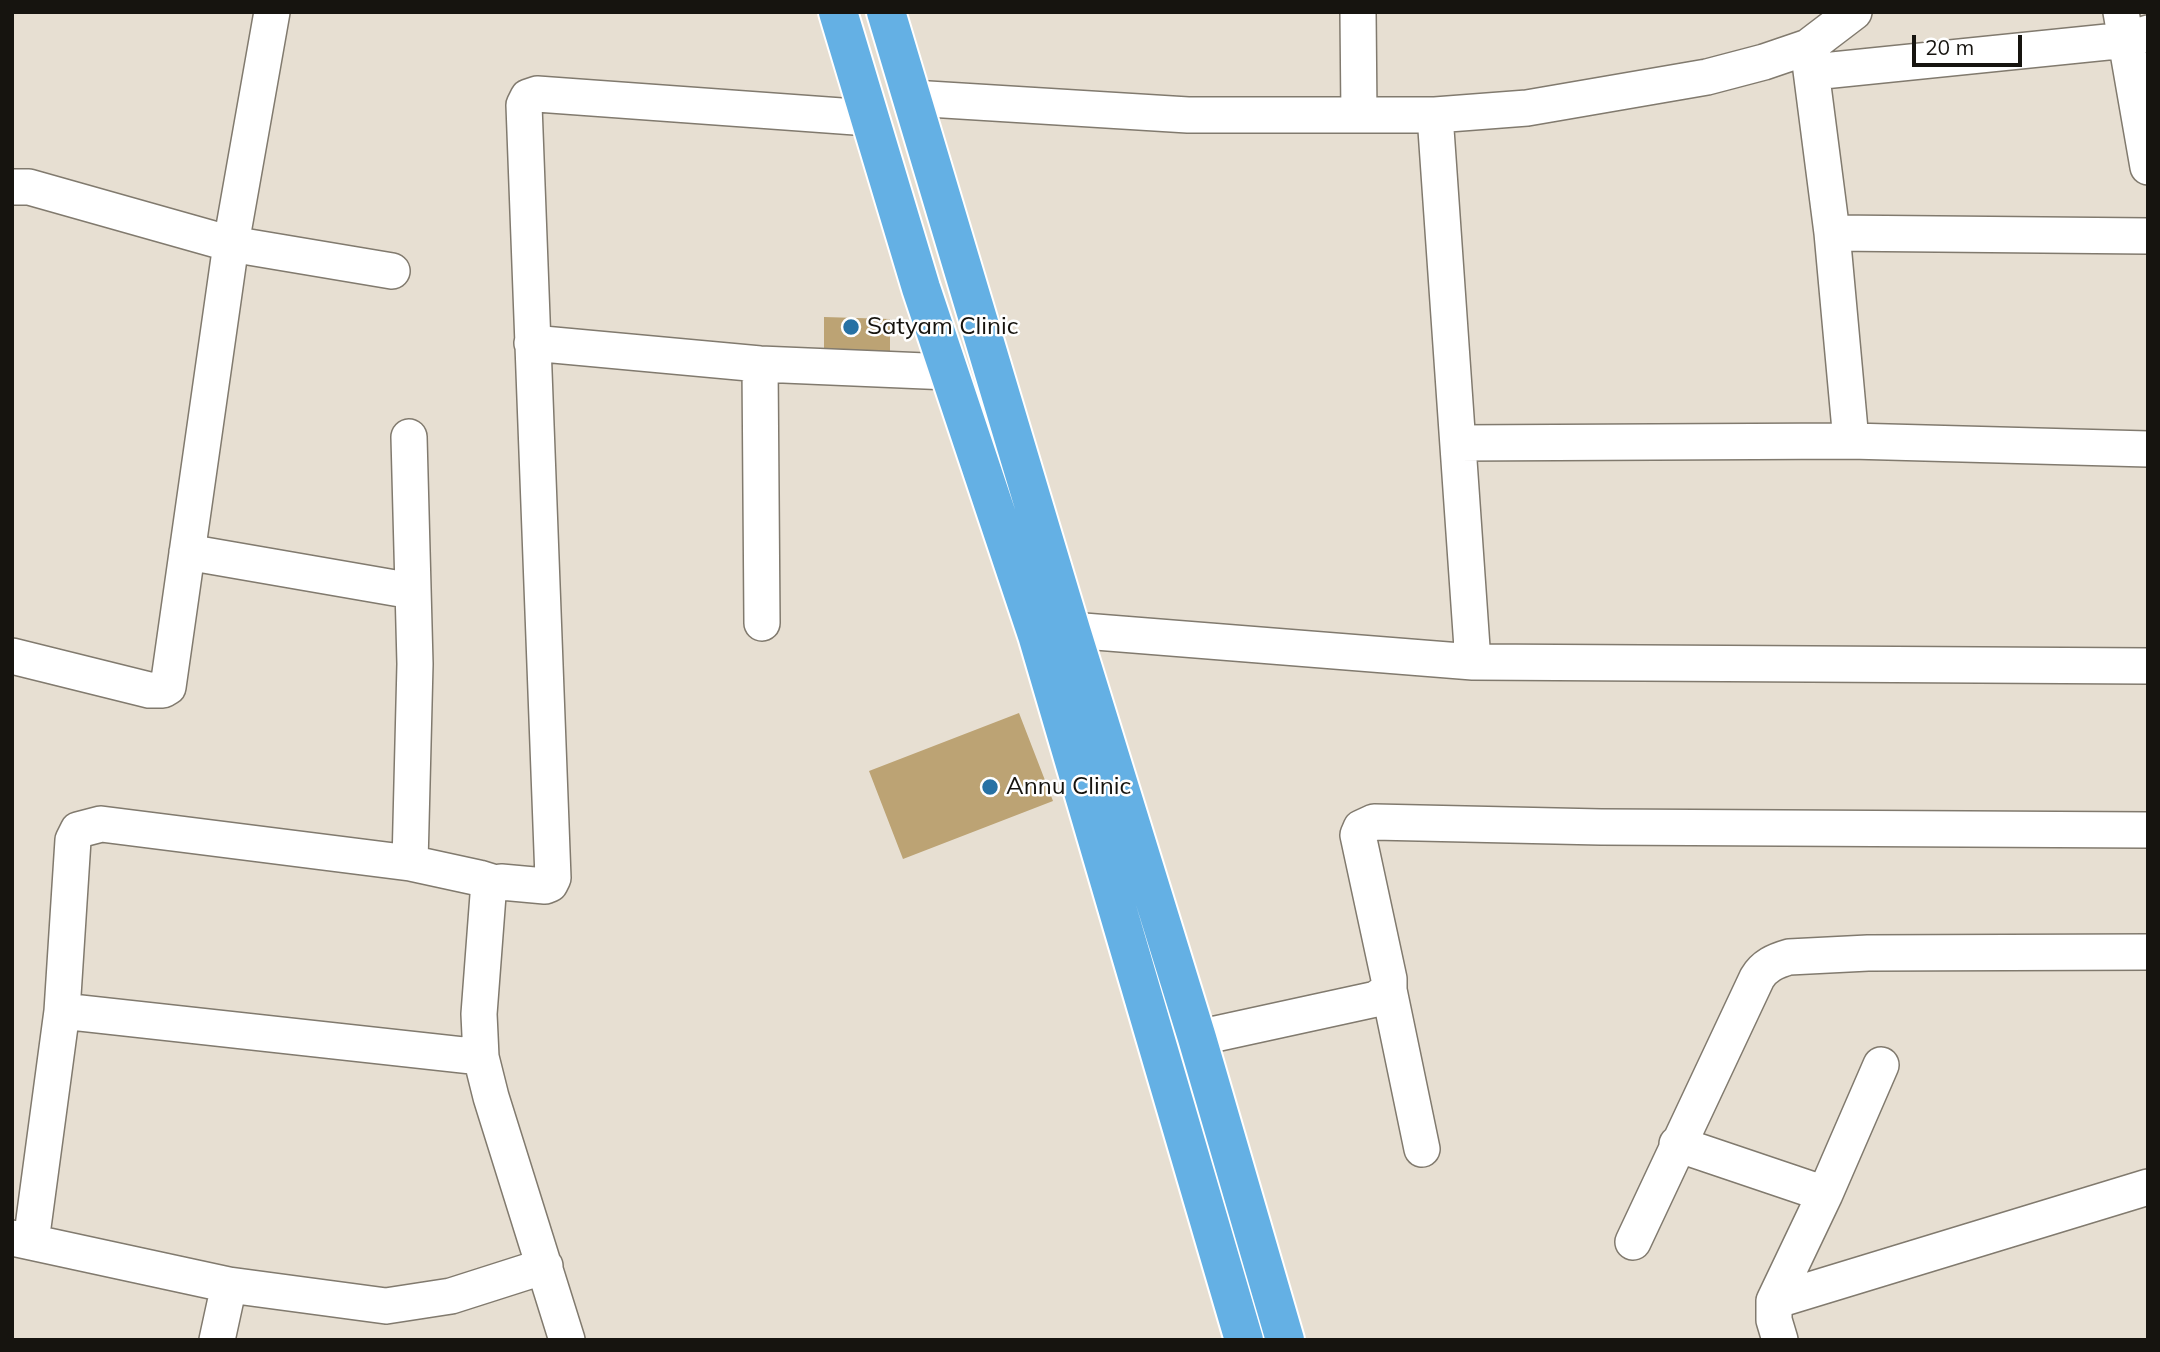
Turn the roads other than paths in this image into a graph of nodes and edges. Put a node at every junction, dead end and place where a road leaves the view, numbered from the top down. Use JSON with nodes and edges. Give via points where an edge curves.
{"nodes":[{"id":1,"x":272,"y":12,"type":"edge"},
{"id":2,"x":838,"y":12,"type":"edge"},
{"id":3,"x":886,"y":12,"type":"edge"},
{"id":4,"x":1358,"y":12,"type":"edge"},
{"id":5,"x":1854,"y":12,"type":"edge"},
{"id":6,"x":2132,"y":29,"type":"edge"},
{"id":7,"x":1811,"y":59,"type":"junction"},
{"id":8,"x":912,"y":98,"type":"junction"},
{"id":9,"x":1359,"y":115,"type":"junction"},
{"id":10,"x":1435,"y":115,"type":"junction"},
{"id":11,"x":869,"y":118,"type":"junction"},
{"id":12,"x":2148,"y":167,"type":"edge"},
{"id":13,"x":12,"y":187,"type":"edge"},
{"id":14,"x":1832,"y":233,"type":"junction"},
{"id":15,"x":2148,"y":236,"type":"edge"},
{"id":16,"x":230,"y":244,"type":"junction"},
{"id":17,"x":392,"y":271,"type":"dead end"},
{"id":18,"x":533,"y":343,"type":"junction"},
{"id":19,"x":760,"y":364,"type":"junction"},
{"id":20,"x":949,"y":372,"type":"junction"},
{"id":21,"x":409,"y":438,"type":"dead end"},
{"id":22,"x":1851,"y":441,"type":"junction"},
{"id":23,"x":1458,"y":443,"type":"junction"},
{"id":24,"x":2148,"y":449,"type":"edge"},
{"id":25,"x":187,"y":552,"type":"junction"},
{"id":26,"x":412,"y":591,"type":"junction"},
{"id":27,"x":762,"y":623,"type":"dead end"},
{"id":28,"x":1054,"y":633,"type":"junction"},
{"id":29,"x":12,"y":656,"type":"edge"},
{"id":30,"x":1473,"y":662,"type":"junction"},
{"id":31,"x":2148,"y":666,"type":"edge"},
{"id":32,"x":2148,"y":830,"type":"edge"},
{"id":33,"x":410,"y":863,"type":"junction"},
{"id":34,"x":495,"y":883,"type":"junction"},
{"id":35,"x":2148,"y":952,"type":"edge"},
{"id":36,"x":1389,"y":990,"type":"junction"},
{"id":37,"x":62,"y":1010,"type":"junction"},
{"id":38,"x":1197,"y":1038,"type":"junction"},
{"id":39,"x":481,"y":1057,"type":"junction"},
{"id":40,"x":1881,"y":1065,"type":"dead end"},
{"id":41,"x":1677,"y":1144,"type":"junction"},
{"id":42,"x":1422,"y":1149,"type":"dead end"},
{"id":43,"x":2148,"y":1187,"type":"edge"},
{"id":44,"x":1825,"y":1194,"type":"junction"},
{"id":45,"x":22,"y":1240,"type":"edge"},
{"id":46,"x":1633,"y":1242,"type":"dead end"},
{"id":47,"x":545,"y":1266,"type":"junction"},
{"id":48,"x":229,"y":1285,"type":"junction"},
{"id":49,"x":1774,"y":1301,"type":"junction"},
{"id":50,"x":217,"y":1340,"type":"edge"},
{"id":51,"x":567,"y":1340,"type":"edge"},
{"id":52,"x":1244,"y":1340,"type":"edge"},
{"id":53,"x":1285,"y":1340,"type":"edge"},
{"id":54,"x":1780,"y":1340,"type":"edge"}],
"edges":[{"from":1,"to":16,"type":"street"},
{"from":2,"to":11,"type":"highway"},
{"from":3,"to":8,"type":"highway"},
{"from":4,"to":9,"type":"street"},
{"from":5,"to":7,"type":"street"},
{"from":6,"to":7,"type":"street"},
{"from":6,"to":12,"type":"street"},
{"from":7,"to":10,"type":"street","via":[[1764,62],[1527,108]]},
{"from":7,"to":14,"type":"street"},
{"from":8,"to":9,"type":"street","via":[[1188,115]]},
{"from":8,"to":28,"type":"highway"},
{"from":9,"to":10,"type":"street"},
{"from":10,"to":23,"type":"street"},
{"from":11,"to":18,"type":"street","via":[[530,96],[523,113]]},
{"from":11,"to":20,"type":"highway"},
{"from":13,"to":16,"type":"street","via":[[29,187]]},
{"from":14,"to":15,"type":"street"},
{"from":14,"to":22,"type":"street"},
{"from":16,"to":17,"type":"street"},
{"from":16,"to":25,"type":"street"},
{"from":18,"to":19,"type":"street"},
{"from":18,"to":34,"type":"street","via":[[552,878],[548,886],[541,887]]},
{"from":19,"to":20,"type":"street"},
{"from":19,"to":27,"type":"street"},
{"from":20,"to":28,"type":"highway"},
{"from":21,"to":26,"type":"street"},
{"from":22,"to":23,"type":"street"},
{"from":22,"to":24,"type":"street"},
{"from":23,"to":30,"type":"street"},
{"from":25,"to":26,"type":"street"},
{"from":25,"to":29,"type":"street","via":[[167,689],[149,690]]},
{"from":26,"to":33,"type":"street","via":[[415,664]]},
{"from":28,"to":30,"type":"street"},
{"from":28,"to":38,"type":"highway"},
{"from":28,"to":52,"type":"highway"},
{"from":30,"to":31,"type":"street"},
{"from":32,"to":36,"type":"street","via":[[1374,822],[1361,828],[1358,835]]},
{"from":33,"to":34,"type":"street"},
{"from":33,"to":37,"type":"street","via":[[101,824],[84,827],[73,840]]},
{"from":34,"to":39,"type":"street","via":[[488,895]]},
{"from":35,"to":41,"type":"street","via":[[1868,953],[1777,960],[1757,978]]},
{"from":36,"to":38,"type":"street","via":[[1376,999]]},
{"from":36,"to":42,"type":"street"},
{"from":37,"to":39,"type":"street"},
{"from":37,"to":45,"type":"street"},
{"from":38,"to":53,"type":"highway"},
{"from":39,"to":47,"type":"street"},
{"from":40,"to":44,"type":"street"},
{"from":41,"to":44,"type":"street"},
{"from":41,"to":46,"type":"street"},
{"from":43,"to":49,"type":"street"},
{"from":44,"to":49,"type":"street"},
{"from":45,"to":48,"type":"street"},
{"from":47,"to":48,"type":"street","via":[[451,1296],[386,1306]]},
{"from":47,"to":51,"type":"street"},
{"from":48,"to":50,"type":"street"},
{"from":49,"to":54,"type":"street"}]}
